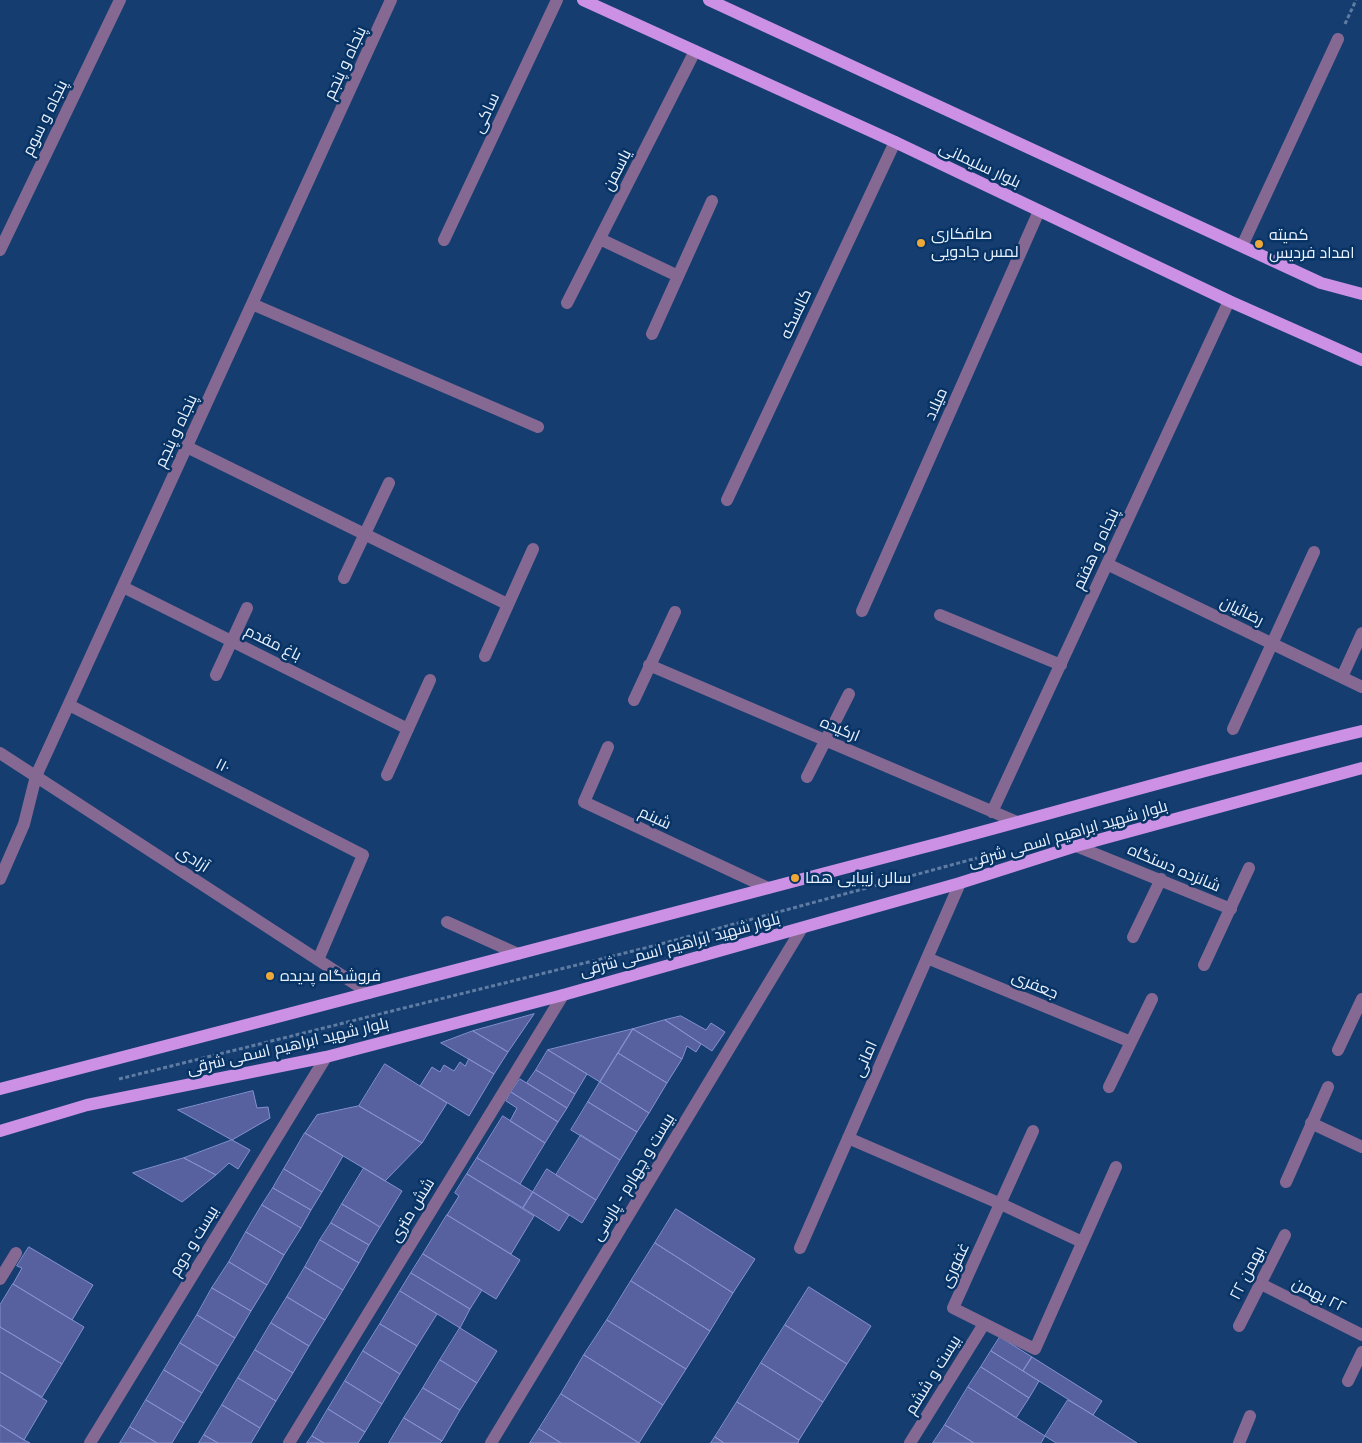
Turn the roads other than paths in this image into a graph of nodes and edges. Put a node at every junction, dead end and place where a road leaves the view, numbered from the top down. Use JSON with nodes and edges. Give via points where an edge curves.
{"nodes":[{"id":1,"x":120,"y":0,"type":"edge"},
{"id":2,"x":391,"y":0,"type":"edge"},
{"id":3,"x":556,"y":0,"type":"edge"},
{"id":4,"x":583,"y":0,"type":"edge"},
{"id":5,"x":709,"y":0,"type":"edge"},
{"id":6,"x":1338,"y":39,"type":"road end"},
{"id":7,"x":695,"y":51,"type":"junction"},
{"id":8,"x":895,"y":142,"type":"junction"},
{"id":9,"x":712,"y":201,"type":"dead end"},
{"id":10,"x":1039,"y":211,"type":"junction"},
{"id":11,"x":600,"y":239,"type":"junction"},
{"id":12,"x":444,"y":240,"type":"dead end"},
{"id":13,"x":1242,"y":246,"type":"junction"},
{"id":14,"x":0,"y":250,"type":"edge"},
{"id":15,"x":678,"y":276,"type":"junction"},
{"id":16,"x":1362,"y":294,"type":"edge"},
{"id":17,"x":1230,"y":300,"type":"junction"},
{"id":18,"x":252,"y":304,"type":"junction"},
{"id":19,"x":568,"y":304,"type":"dead end"},
{"id":20,"x":652,"y":334,"type":"dead end"},
{"id":21,"x":1362,"y":360,"type":"edge"},
{"id":22,"x":538,"y":427,"type":"dead end"},
{"id":23,"x":187,"y":447,"type":"junction"},
{"id":24,"x":390,"y":483,"type":"dead end"},
{"id":25,"x":727,"y":500,"type":"dead end"},
{"id":26,"x":365,"y":535,"type":"junction"},
{"id":27,"x":533,"y":549,"type":"dead end"},
{"id":28,"x":1314,"y":552,"type":"dead end"},
{"id":29,"x":1108,"y":564,"type":"junction"},
{"id":30,"x":344,"y":578,"type":"dead end"},
{"id":31,"x":123,"y":587,"type":"junction"},
{"id":32,"x":508,"y":604,"type":"junction"},
{"id":33,"x":247,"y":608,"type":"dead end"},
{"id":34,"x":862,"y":611,"type":"dead end"},
{"id":35,"x":675,"y":612,"type":"dead end"},
{"id":36,"x":940,"y":615,"type":"dead end"},
{"id":37,"x":1362,"y":633,"type":"edge"},
{"id":38,"x":232,"y":641,"type":"junction"},
{"id":39,"x":1271,"y":643,"type":"junction"},
{"id":40,"x":485,"y":656,"type":"dead end"},
{"id":41,"x":650,"y":665,"type":"junction"},
{"id":42,"x":1061,"y":665,"type":"junction"},
{"id":43,"x":216,"y":675,"type":"dead end"},
{"id":44,"x":1342,"y":677,"type":"junction"},
{"id":45,"x":430,"y":680,"type":"dead end"},
{"id":46,"x":1362,"y":687,"type":"edge"},
{"id":47,"x":849,"y":694,"type":"dead end"},
{"id":48,"x":634,"y":700,"type":"dead end"},
{"id":49,"x":69,"y":705,"type":"junction"},
{"id":50,"x":408,"y":729,"type":"junction"},
{"id":51,"x":1234,"y":729,"type":"dead end"},
{"id":52,"x":1362,"y":731,"type":"edge"},
{"id":53,"x":825,"y":740,"type":"junction"},
{"id":54,"x":608,"y":747,"type":"dead end"},
{"id":55,"x":0,"y":753,"type":"edge"},
{"id":56,"x":1362,"y":768,"type":"edge"},
{"id":57,"x":387,"y":775,"type":"dead end"},
{"id":58,"x":36,"y":776,"type":"junction"},
{"id":59,"x":807,"y":777,"type":"dead end"},
{"id":60,"x":992,"y":812,"type":"junction"},
{"id":61,"x":1017,"y":822,"type":"junction"},
{"id":62,"x":1076,"y":846,"type":"junction"},
{"id":63,"x":1250,"y":868,"type":"dead end"},
{"id":64,"x":0,"y":878,"type":"edge"},
{"id":65,"x":1161,"y":879,"type":"junction"},
{"id":66,"x":960,"y":883,"type":"junction"},
{"id":67,"x":768,"y":888,"type":"junction"},
{"id":68,"x":1231,"y":909,"type":"junction"},
{"id":69,"x":447,"y":922,"type":"dead end"},
{"id":70,"x":802,"y":928,"type":"junction"},
{"id":71,"x":1133,"y":937,"type":"dead end"},
{"id":72,"x":518,"y":954,"type":"junction"},
{"id":73,"x":927,"y":958,"type":"junction"},
{"id":74,"x":318,"y":960,"type":"junction"},
{"id":75,"x":1204,"y":964,"type":"dead end"},
{"id":76,"x":369,"y":993,"type":"junction"},
{"id":77,"x":563,"y":994,"type":"junction"},
{"id":78,"x":1152,"y":999,"type":"dead end"},
{"id":79,"x":1362,"y":999,"type":"edge"},
{"id":80,"x":1131,"y":1042,"type":"junction"},
{"id":81,"x":1338,"y":1050,"type":"dead end"},
{"id":82,"x":326,"y":1057,"type":"junction"},
{"id":83,"x":1109,"y":1087,"type":"dead end"},
{"id":84,"x":1328,"y":1087,"type":"dead end"},
{"id":85,"x":0,"y":1089,"type":"edge"},
{"id":86,"x":1311,"y":1124,"type":"junction"},
{"id":87,"x":0,"y":1131,"type":"edge"},
{"id":88,"x":1033,"y":1131,"type":"dead end"},
{"id":89,"x":848,"y":1138,"type":"junction"},
{"id":90,"x":1362,"y":1147,"type":"edge"},
{"id":91,"x":1116,"y":1167,"type":"dead end"},
{"id":92,"x":1286,"y":1182,"type":"dead end"},
{"id":93,"x":1001,"y":1204,"type":"junction"},
{"id":94,"x":1285,"y":1235,"type":"dead end"},
{"id":95,"x":1082,"y":1242,"type":"junction"},
{"id":96,"x":800,"y":1248,"type":"dead end"},
{"id":97,"x":16,"y":1253,"type":"dead end"},
{"id":98,"x":0,"y":1279,"type":"edge"},
{"id":99,"x":1261,"y":1284,"type":"junction"},
{"id":100,"x":984,"y":1324,"type":"junction"},
{"id":101,"x":1239,"y":1326,"type":"dead end"},
{"id":102,"x":1362,"y":1335,"type":"edge"},
{"id":103,"x":1362,"y":1352,"type":"edge"},
{"id":104,"x":1348,"y":1381,"type":"dead end"},
{"id":105,"x":1250,"y":1416,"type":"dead end"},
{"id":106,"x":90,"y":1443,"type":"edge"},
{"id":107,"x":289,"y":1443,"type":"edge"},
{"id":108,"x":491,"y":1443,"type":"edge"},
{"id":109,"x":910,"y":1443,"type":"edge"},
{"id":110,"x":1239,"y":1443,"type":"edge"}],
"edges":[{"from":1,"to":14,"type":"street","name":"پنجاه و سوم"},
{"from":2,"to":18,"type":"street","name":"پنجاه و پنجم"},
{"from":3,"to":12,"type":"street","name":"ساکی"},
{"from":4,"to":7,"type":"main road","name":"بلوار سلیمانی"},
{"from":5,"to":13,"type":"main road"},
{"from":6,"to":13,"type":"street"},
{"from":7,"to":8,"type":"main road","name":"بلوار سلیمانی"},
{"from":7,"to":11,"type":"street","name":"یاسمن"},
{"from":8,"to":10,"type":"main road","name":"بلوار سلیمانی"},
{"from":8,"to":25,"type":"street","name":"کالسکه"},
{"from":9,"to":15,"type":"street"},
{"from":10,"to":17,"type":"main road","name":"بلوار سلیمانی"},
{"from":10,"to":34,"type":"street","name":"میلاد"},
{"from":11,"to":15,"type":"street"},
{"from":11,"to":19,"type":"street","name":"یاسمن"},
{"from":13,"to":16,"type":"main road","via":[[1321,283]]},
{"from":15,"to":20,"type":"street"},
{"from":17,"to":21,"type":"main road","name":"بلوار سلیمانی"},
{"from":17,"to":29,"type":"street","name":"پنجاه و هفتم"},
{"from":18,"to":22,"type":"street"},
{"from":18,"to":23,"type":"street","name":"پنجاه و پنجم"},
{"from":23,"to":26,"type":"street"},
{"from":23,"to":31,"type":"street","name":"پنجاه و پنجم"},
{"from":24,"to":26,"type":"street"},
{"from":26,"to":30,"type":"street"},
{"from":26,"to":32,"type":"street"},
{"from":27,"to":32,"type":"street"},
{"from":28,"to":39,"type":"street"},
{"from":29,"to":39,"type":"street","name":"رضائیان"},
{"from":29,"to":42,"type":"street","name":"پنجاه و هفتم"},
{"from":31,"to":38,"type":"street","name":"باغ مقدم"},
{"from":31,"to":49,"type":"street","name":"پنجاه و پنجم"},
{"from":32,"to":40,"type":"street"},
{"from":33,"to":38,"type":"street"},
{"from":35,"to":41,"type":"street"},
{"from":36,"to":42,"type":"street"},
{"from":37,"to":44,"type":"street"},
{"from":38,"to":43,"type":"street"},
{"from":38,"to":50,"type":"street","name":"باغ مقدم"},
{"from":39,"to":44,"type":"street","name":"رضائیان"},
{"from":39,"to":51,"type":"street"},
{"from":41,"to":48,"type":"street"},
{"from":41,"to":53,"type":"street","name":"ارکیده"},
{"from":42,"to":60,"type":"street","name":"پنجاه و هفتم"},
{"from":44,"to":46,"type":"street","name":"رضائیان"},
{"from":45,"to":50,"type":"street"},
{"from":47,"to":53,"type":"street"},
{"from":49,"to":58,"type":"street","name":"پنجاه و پنجم"},
{"from":49,"to":74,"type":"street","name":"۱۱۰","via":[[363,855]]},
{"from":50,"to":57,"type":"street"},
{"from":52,"to":61,"type":"main road","name":"بلوار شهید ابراهیم اسمی شرقی","via":[[1270,752],[1215,770]]},
{"from":53,"to":59,"type":"street"},
{"from":53,"to":60,"type":"street","name":"ارکیده"},
{"from":54,"to":67,"type":"street","name":"شبنم","via":[[584,802]]},
{"from":55,"to":58,"type":"street","name":"آزادی"},
{"from":56,"to":62,"type":"main road","name":"بلوار شهید ابراهیم اسمی شرقی"},
{"from":58,"to":64,"type":"street","name":"پنجاه و پنجم","via":[[24,824]]},
{"from":58,"to":74,"type":"street","name":"آزادی"},
{"from":60,"to":61,"type":"street","name":"ارکیده"},
{"from":61,"to":67,"type":"main road","name":"بلوار شهید ابراهیم اسمی شرقی"},
{"from":62,"to":65,"type":"street","name":"شانزده دستگاه"},
{"from":62,"to":66,"type":"main road","name":"بلوار شهید ابراهیم اسمی شرقی"},
{"from":63,"to":68,"type":"street"},
{"from":65,"to":68,"type":"street","name":"شانزده دستگاه"},
{"from":65,"to":71,"type":"street"},
{"from":66,"to":70,"type":"main road","name":"بلوار شهید ابراهیم اسمی شرقی"},
{"from":66,"to":73,"type":"street","name":"امانی"},
{"from":67,"to":72,"type":"main road","name":"بلوار شهید ابراهیم اسمی شرقی"},
{"from":68,"to":75,"type":"street"},
{"from":69,"to":72,"type":"street"},
{"from":70,"to":77,"type":"main road","name":"بلوار شهید ابراهیم اسمی شرقی"},
{"from":70,"to":108,"type":"street","name":"بیست و چهارم - پارسی"},
{"from":72,"to":76,"type":"main road","name":"بلوار شهید ابراهیم اسمی شرقی"},
{"from":73,"to":80,"type":"street","name":"جعفری"},
{"from":73,"to":89,"type":"street","name":"امانی"},
{"from":74,"to":76,"type":"street","name":"آزادی"},
{"from":76,"to":85,"type":"main road","name":"بلوار شهید ابراهیم اسمی شرقی"},
{"from":77,"to":82,"type":"main road","name":"بلوار شهید ابراهیم اسمی شرقی"},
{"from":77,"to":107,"type":"street","name":"شش متری"},
{"from":78,"to":80,"type":"street"},
{"from":79,"to":81,"type":"street"},
{"from":80,"to":83,"type":"street"},
{"from":82,"to":87,"type":"main road","name":"بلوار شهید ابراهیم اسمی شرقی","via":[[87,1105]]},
{"from":82,"to":106,"type":"street","name":"بیست و دوم"},
{"from":84,"to":86,"type":"street"},
{"from":86,"to":90,"type":"street"},
{"from":86,"to":92,"type":"street"},
{"from":88,"to":93,"type":"street"},
{"from":89,"to":93,"type":"street"},
{"from":89,"to":96,"type":"street","name":"امانی"},
{"from":91,"to":95,"type":"street"},
{"from":93,"to":95,"type":"street"},
{"from":93,"to":100,"type":"street","name":"غفوری","via":[[953,1308]]},
{"from":94,"to":99,"type":"street","name":"۲۲ بهمن"},
{"from":95,"to":100,"type":"street","via":[[1035,1349]]},
{"from":97,"to":98,"type":"street"},
{"from":99,"to":101,"type":"street","name":"۲۲ بهمن"},
{"from":99,"to":102,"type":"street","name":"٢٢ بهمن"},
{"from":100,"to":109,"type":"street","name":"بیست و ششم"},
{"from":103,"to":104,"type":"street"},
{"from":105,"to":110,"type":"street"}]}
